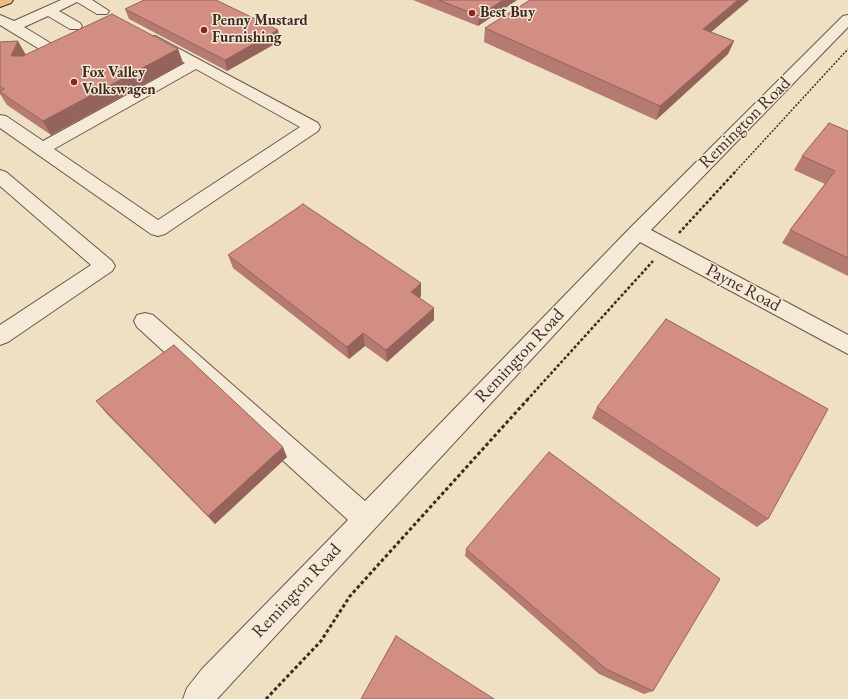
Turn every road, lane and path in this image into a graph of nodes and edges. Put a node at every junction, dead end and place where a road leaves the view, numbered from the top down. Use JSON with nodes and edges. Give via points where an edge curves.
{"nodes":[{"id":1,"x":6,"y":0,"type":"edge"},
{"id":2,"x":72,"y":0,"type":"edge"},
{"id":3,"x":82,"y":0,"type":"edge"},
{"id":4,"x":0,"y":3,"type":"edge"},
{"id":5,"x":49,"y":11,"type":"junction"},
{"id":6,"x":848,"y":19,"type":"edge"},
{"id":7,"x":6,"y":23,"type":"edge"},
{"id":8,"x":98,"y":23,"type":"junction"},
{"id":9,"x":143,"y":34,"type":"edge"},
{"id":10,"x":848,"y":49,"type":"edge"},
{"id":11,"x":196,"y":63,"type":"junction"},
{"id":12,"x":0,"y":120,"type":"edge"},
{"id":13,"x":42,"y":149,"type":"junction"},
{"id":14,"x":0,"y":176,"type":"edge"},
{"id":15,"x":638,"y":232,"type":"junction"},
{"id":16,"x":666,"y":247,"type":"junction"},
{"id":17,"x":145,"y":321,"type":"dead end"},
{"id":18,"x":0,"y":336,"type":"edge"},
{"id":19,"x":848,"y":345,"type":"edge"},
{"id":20,"x":366,"y":519,"type":"junction"},
{"id":21,"x":198,"y":699,"type":"edge"},
{"id":22,"x":266,"y":699,"type":"edge"}],
"edges":[{"from":1,"to":4,"type":"main road"},
{"from":2,"to":5,"type":"street"},
{"from":3,"to":8,"type":"street"},
{"from":5,"to":7,"type":"street"},
{"from":5,"to":8,"type":"street"},
{"from":6,"to":15,"type":"street","name":"Remington Road"},
{"from":7,"to":8,"type":"street","via":[[51,50]]},
{"from":9,"to":11,"type":"street"},
{"from":10,"to":16,"type":"path"},
{"from":11,"to":13,"type":"street"},
{"from":11,"to":13,"type":"street","via":[[312,127],[158,230]]},
{"from":12,"to":13,"type":"street"},
{"from":14,"to":18,"type":"street","via":[[105,266]]},
{"from":15,"to":16,"type":"street","name":"Payne Road"},
{"from":15,"to":20,"type":"street","name":"Remington Road"},
{"from":16,"to":19,"type":"street","name":"Payne Road"},
{"from":16,"to":22,"type":"path","via":[[350,596],[321,640]]},
{"from":17,"to":20,"type":"street"},
{"from":20,"to":21,"type":"street","name":"Remington Road"}]}
